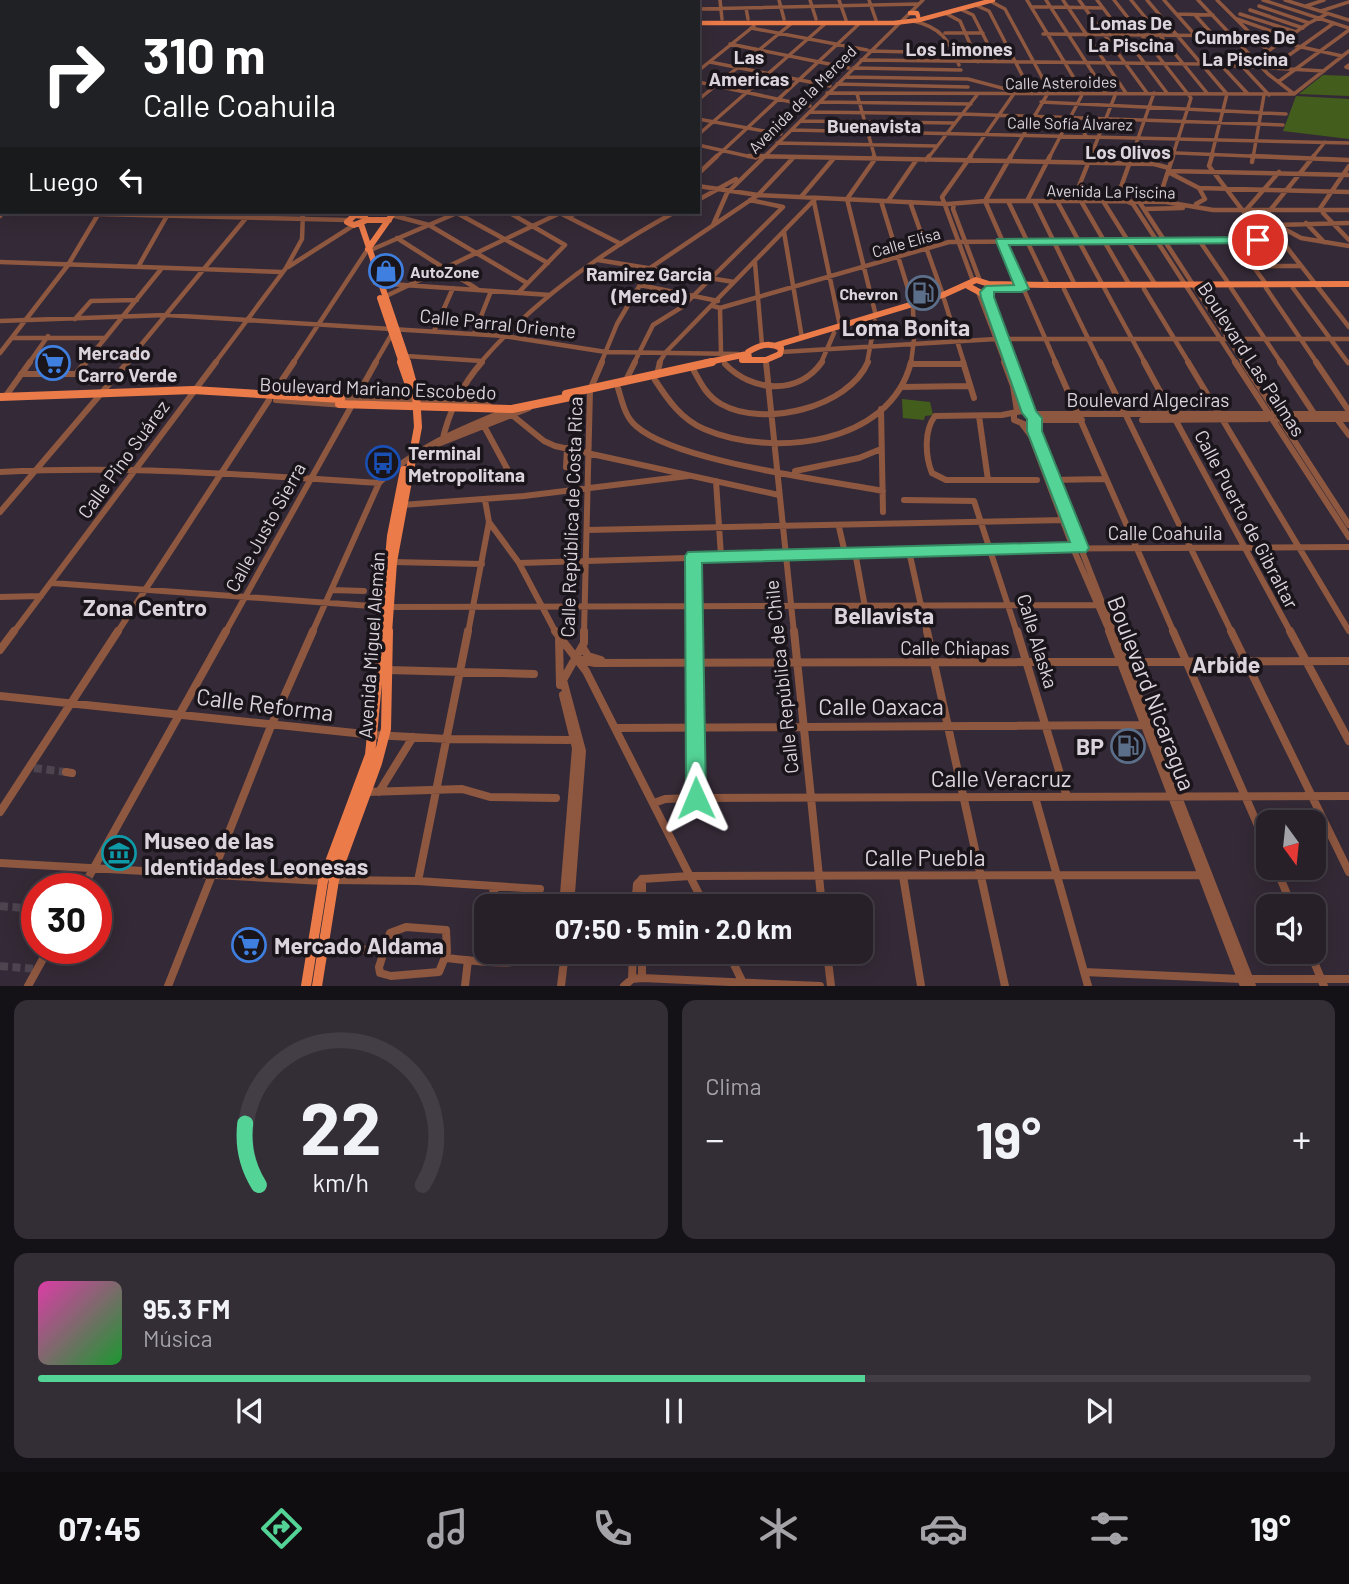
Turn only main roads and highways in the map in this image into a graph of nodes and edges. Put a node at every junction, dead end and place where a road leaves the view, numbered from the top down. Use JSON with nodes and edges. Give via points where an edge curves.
{"nodes":[{"id":1,"x":992,"y":1,"type":"edge"},
{"id":2,"x":976,"y":2,"type":"edge"},
{"id":3,"x":910,"y":13,"type":"road end"},
{"id":4,"x":918,"y":16,"type":"junction"},
{"id":5,"x":700,"y":21,"type":"edge"},
{"id":6,"x":700,"y":21,"type":"edge"},
{"id":7,"x":825,"y":21,"type":"junction"},
{"id":8,"x":834,"y":21,"type":"junction"},
{"id":9,"x":898,"y":22,"type":"junction"},
{"id":10,"x":361,"y":214,"type":"edge"},
{"id":11,"x":394,"y":215,"type":"edge"},
{"id":12,"x":351,"y":216,"type":"edge"},
{"id":13,"x":360,"y":224,"type":"junction"},
{"id":14,"x":369,"y":249,"type":"junction"},
{"id":15,"x":974,"y":286,"type":"junction"},
{"id":16,"x":1189,"y":286,"type":"junction"},
{"id":17,"x":1266,"y":286,"type":"junction"},
{"id":18,"x":1316,"y":286,"type":"junction"},
{"id":19,"x":1349,"y":286,"type":"edge"},
{"id":20,"x":1021,"y":287,"type":"junction"},
{"id":21,"x":1102,"y":287,"type":"junction"},
{"id":22,"x":989,"y":288,"type":"junction"},
{"id":23,"x":876,"y":318,"type":"junction"},
{"id":24,"x":392,"y":330,"type":"junction"},
{"id":25,"x":386,"y":344,"type":"road end"},
{"id":26,"x":396,"y":344,"type":"junction"},
{"id":27,"x":780,"y":349,"type":"junction"},
{"id":28,"x":747,"y":355,"type":"junction"},
{"id":29,"x":656,"y":378,"type":"junction"},
{"id":30,"x":589,"y":392,"type":"junction"},
{"id":31,"x":2,"y":398,"type":"edge"},
{"id":32,"x":346,"y":402,"type":"junction"},
{"id":33,"x":415,"y":404,"type":"junction"},
{"id":34,"x":410,"y":458,"type":"junction"},
{"id":35,"x":385,"y":607,"type":"junction"},
{"id":36,"x":379,"y":736,"type":"junction"},
{"id":37,"x":328,"y":881,"type":"junction"},
{"id":38,"x":306,"y":985,"type":"edge"},
{"id":39,"x":317,"y":985,"type":"edge"}],
"edges":[{"from":1,"to":2,"type":"main road"},
{"from":2,"to":4,"type":"main road"},
{"from":2,"to":9,"type":"main road","via":[[926,20]]},
{"from":3,"to":4,"type":"main road"},
{"from":4,"to":9,"type":"main road"},
{"from":5,"to":7,"type":"main road"},
{"from":6,"to":7,"type":"main road"},
{"from":7,"to":8,"type":"main road"},
{"from":8,"to":9,"type":"main road"},
{"from":8,"to":9,"type":"main road"},
{"from":10,"to":13,"type":"main road"},
{"from":11,"to":13,"type":"main road"},
{"from":11,"to":14,"type":"main road"},
{"from":12,"to":13,"type":"main road","via":[[349,224]]},
{"from":13,"to":14,"type":"main road","name":"Avenida Miguel Alemán"},
{"from":14,"to":24,"type":"main road","name":"Avenida Miguel Alemán"},
{"from":15,"to":22,"type":"main road"},
{"from":15,"to":22,"type":"main road"},
{"from":15,"to":23,"type":"main road"},
{"from":16,"to":17,"type":"main road"},
{"from":16,"to":21,"type":"main road"},
{"from":16,"to":21,"type":"main road"},
{"from":17,"to":18,"type":"main road"},
{"from":17,"to":18,"type":"main road"},
{"from":18,"to":19,"type":"main road"},
{"from":20,"to":21,"type":"main road"},
{"from":20,"to":21,"type":"main road"},
{"from":20,"to":22,"type":"main road"},
{"from":23,"to":27,"type":"main road"},
{"from":23,"to":27,"type":"main road","via":[[802,338]]},
{"from":24,"to":26,"type":"main road","name":"Avenida Miguel Alemán"},
{"from":24,"to":33,"type":"main road","name":"Avenida Miguel Alemán","via":[[406,356]]},
{"from":25,"to":26,"type":"main road"},
{"from":26,"to":33,"type":"main road","name":"Avenida Miguel Alemán"},
{"from":27,"to":28,"type":"main road","via":[[766,359]]},
{"from":27,"to":28,"type":"main road","via":[[762,345]]},
{"from":28,"to":29,"type":"main road","name":"Boulevard Mariano Escobedo"},
{"from":28,"to":29,"type":"main road","name":"Boulevard Mariano Escobedo"},
{"from":29,"to":30,"type":"main road","name":"Boulevard Mariano Escobedo"},
{"from":29,"to":30,"type":"main road","name":"Boulevard Mariano Escobedo"},
{"from":30,"to":32,"type":"main road","name":"Boulevard Mariano Escobedo","bridge":true,"via":[[520,404]]},
{"from":30,"to":32,"type":"main road","name":"Boulevard Mariano Escobedo","bridge":true,"via":[[512,409]]},
{"from":31,"to":32,"type":"main road","name":"Boulevard Mariano Escobedo","via":[[191,393]]},
{"from":33,"to":34,"type":"main road","name":"Avenida Miguel Alemán","via":[[418,427]]},
{"from":34,"to":35,"type":"main road","name":"Avenida Miguel Alemán"},
{"from":34,"to":35,"type":"main road","name":"Avenida Miguel Alemán","via":[[394,508]]},
{"from":35,"to":36,"type":"main road","name":"Avenida Miguel Alemán"},
{"from":35,"to":36,"type":"main road","name":"Avenida Miguel Alemán","via":[[387,670]]},
{"from":36,"to":37,"type":"main road","name":"Avenida Miguel Alemán"},
{"from":36,"to":37,"type":"main road","name":"Avenida Miguel Alemán","via":[[372,792]]},
{"from":37,"to":38,"type":"main road","name":"Avenida Miguel Alemán"},
{"from":37,"to":39,"type":"main road","name":"Avenida Miguel Alemán"}]}
